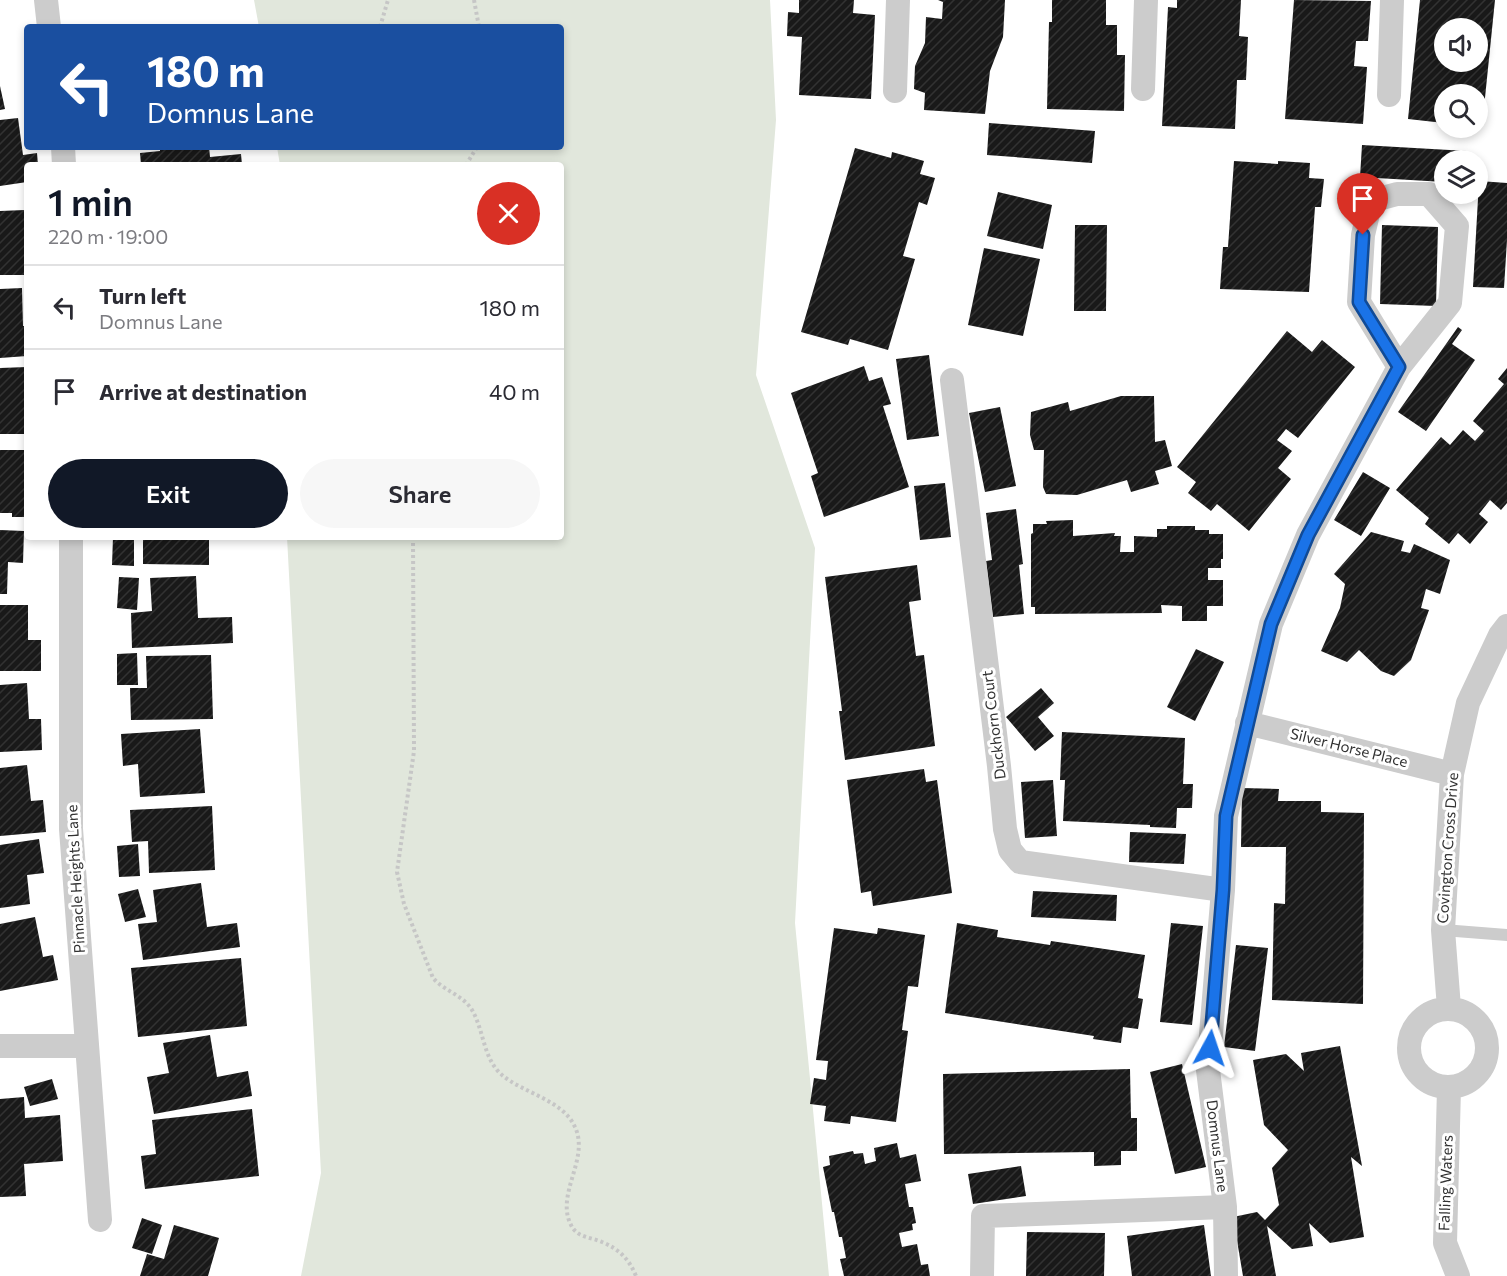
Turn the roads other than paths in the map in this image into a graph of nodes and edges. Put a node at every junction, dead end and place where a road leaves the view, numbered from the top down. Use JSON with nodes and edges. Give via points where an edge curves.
{"nodes":[{"id":1,"x":46,"y":0,"type":"edge"},
{"id":2,"x":898,"y":0,"type":"edge"},
{"id":3,"x":1146,"y":0,"type":"edge"},
{"id":4,"x":1392,"y":0,"type":"edge"},
{"id":5,"x":49,"y":24,"type":"edge"},
{"id":6,"x":1143,"y":89,"type":"dead end"},
{"id":7,"x":895,"y":91,"type":"dead end"},
{"id":8,"x":1389,"y":95,"type":"dead end"},
{"id":9,"x":1399,"y":367,"type":"junction"},
{"id":10,"x":952,"y":380,"type":"dead end"},
{"id":11,"x":71,"y":540,"type":"edge"},
{"id":12,"x":1507,"y":626,"type":"edge"},
{"id":13,"x":1246,"y":723,"type":"junction"},
{"id":14,"x":1452,"y":774,"type":"junction"},
{"id":15,"x":1223,"y":890,"type":"junction"},
{"id":16,"x":1443,"y":930,"type":"junction"},
{"id":17,"x":1507,"y":935,"type":"edge"},
{"id":18,"x":1449,"y":1008,"type":"junction"},
{"id":19,"x":0,"y":1046,"type":"edge"},
{"id":20,"x":87,"y":1046,"type":"junction"},
{"id":21,"x":1449,"y":1088,"type":"junction"},
{"id":22,"x":1225,"y":1207,"type":"junction"},
{"id":23,"x":100,"y":1220,"type":"dead end"},
{"id":24,"x":982,"y":1276,"type":"edge"},
{"id":25,"x":1226,"y":1276,"type":"edge"},
{"id":26,"x":1458,"y":1276,"type":"edge"}],
"edges":[{"from":1,"to":5,"type":"street"},
{"from":2,"to":7,"type":"street"},
{"from":3,"to":6,"type":"street"},
{"from":4,"to":8,"type":"street"},
{"from":9,"to":9,"type":"street","name":"Domnus Lane","via":[[1450,303],[1457,226],[1429,194],[1397,194],[1371,201],[1363,235],[1359,302]]},
{"from":9,"to":13,"type":"street","name":"Domnus Lane","via":[[1308,535],[1271,624]]},
{"from":10,"to":15,"type":"street","name":"Duckhorn Court","via":[[1010,850],[1020,862]]},
{"from":11,"to":20,"type":"street","name":"Pinnacle Heights Lane","via":[[71,829]]},
{"from":12,"to":14,"type":"street","name":"Covington Cross Drive","via":[[1468,703]]},
{"from":13,"to":14,"type":"street","name":"Silver Horse Place"},
{"from":13,"to":15,"type":"street","name":"Domnus Lane","via":[[1226,816]]},
{"from":14,"to":16,"type":"street","name":"Covington Cross Drive"},
{"from":15,"to":22,"type":"street","name":"Domnus Lane","via":[[1208,1070]]},
{"from":16,"to":17,"type":"lane"},
{"from":16,"to":18,"type":"street","name":"Covington Cross Drive"},
{"from":18,"to":21,"type":"street","via":[[1474,1018],[1483,1028],[1487,1055],[1474,1078]]},
{"from":18,"to":21,"type":"street","via":[[1436,1011],[1416,1025],[1409,1049],[1411,1061],[1425,1081]]},
{"from":19,"to":20,"type":"street"},
{"from":20,"to":23,"type":"street","name":"Pinnacle Heights Lane"},
{"from":21,"to":26,"type":"street","name":"Falling Waters","via":[[1445,1243]]},
{"from":22,"to":24,"type":"street","name":"Domnus Lane","via":[[982,1216]]},
{"from":22,"to":25,"type":"street","name":"Domnus Lane"}]}
